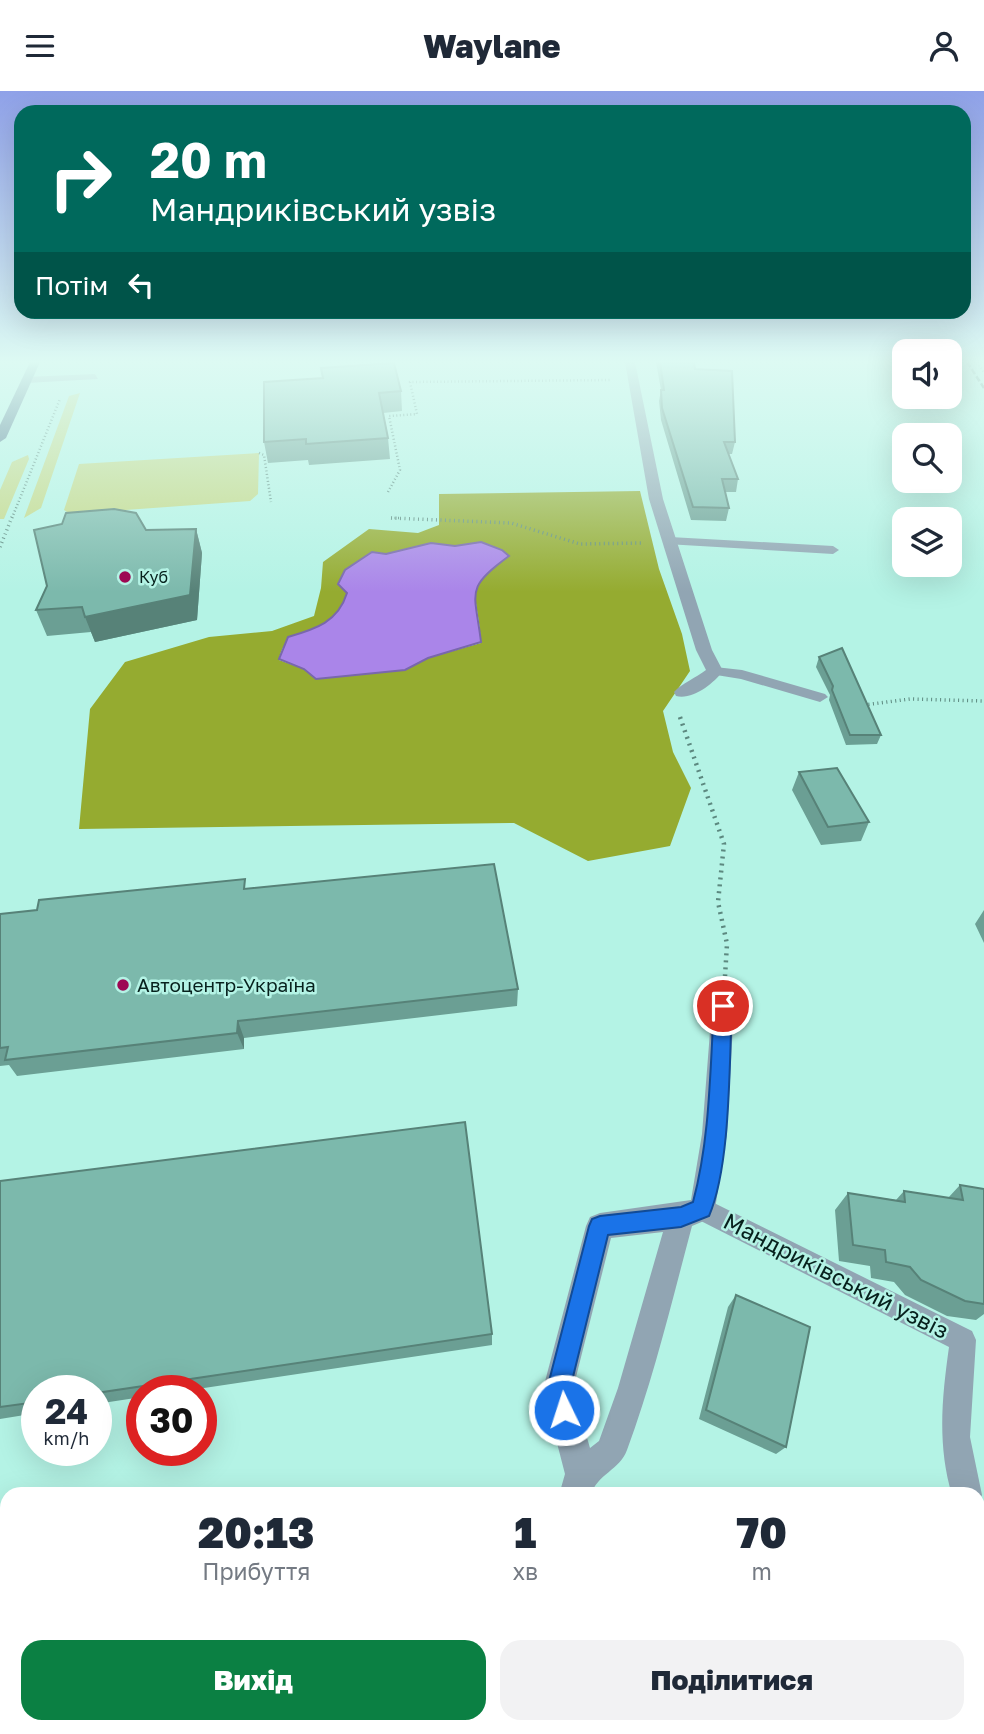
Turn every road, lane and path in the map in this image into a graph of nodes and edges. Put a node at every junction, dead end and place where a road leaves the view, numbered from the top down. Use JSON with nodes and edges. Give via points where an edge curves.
{"nodes":[{"id":1,"x":44,"y":439,"type":"edge"},
{"id":2,"x":394,"y":439,"type":"edge"},
{"id":3,"x":644,"y":439,"type":"edge"},
{"id":4,"x":259,"y":453,"type":"dead end"},
{"id":5,"x":388,"y":492,"type":"dead end"},
{"id":6,"x":271,"y":502,"type":"dead end"},
{"id":7,"x":391,"y":518,"type":"dead end"},
{"id":8,"x":670,"y":541,"type":"junction"},
{"id":9,"x":0,"y":547,"type":"edge"},
{"id":10,"x":833,"y":550,"type":"dead end"},
{"id":11,"x":715,"y":671,"type":"junction"},
{"id":12,"x":682,"y":692,"type":"joint"},
{"id":13,"x":820,"y":697,"type":"joint"},
{"id":14,"x":984,"y":701,"type":"edge"},
{"id":15,"x":723,"y":1006,"type":"joint"},
{"id":16,"x":691,"y":1213,"type":"junction"},
{"id":17,"x":578,"y":1484,"type":"edge"},
{"id":18,"x":964,"y":1487,"type":"edge"}],
"edges":[{"from":1,"to":9,"type":"path"},
{"from":2,"to":5,"type":"path","via":[[400,470]]},
{"from":3,"to":8,"type":"street"},
{"from":4,"to":6,"type":"path","via":[[264,455]]},
{"from":7,"to":8,"type":"path","via":[[512,523],[580,544]]},
{"from":8,"to":10,"type":"lane"},
{"from":8,"to":11,"type":"street","via":[[704,650]]},
{"from":11,"to":12,"type":"street"},
{"from":11,"to":13,"type":"lane"},
{"from":12,"to":15,"type":"path","via":[[677,709],[724,844],[718,902],[727,944]]},
{"from":13,"to":14,"type":"path","via":[[872,705],[909,699]]},
{"from":15,"to":16,"type":"street","via":[[709,1178]]},
{"from":16,"to":17,"type":"street","via":[[611,1451]]},
{"from":16,"to":17,"type":"street","via":[[600,1226],[558,1389]]},
{"from":16,"to":18,"type":"lane","name":"Мандриківський узвіз","via":[[963,1340],[956,1400],[957,1468]]}]}
